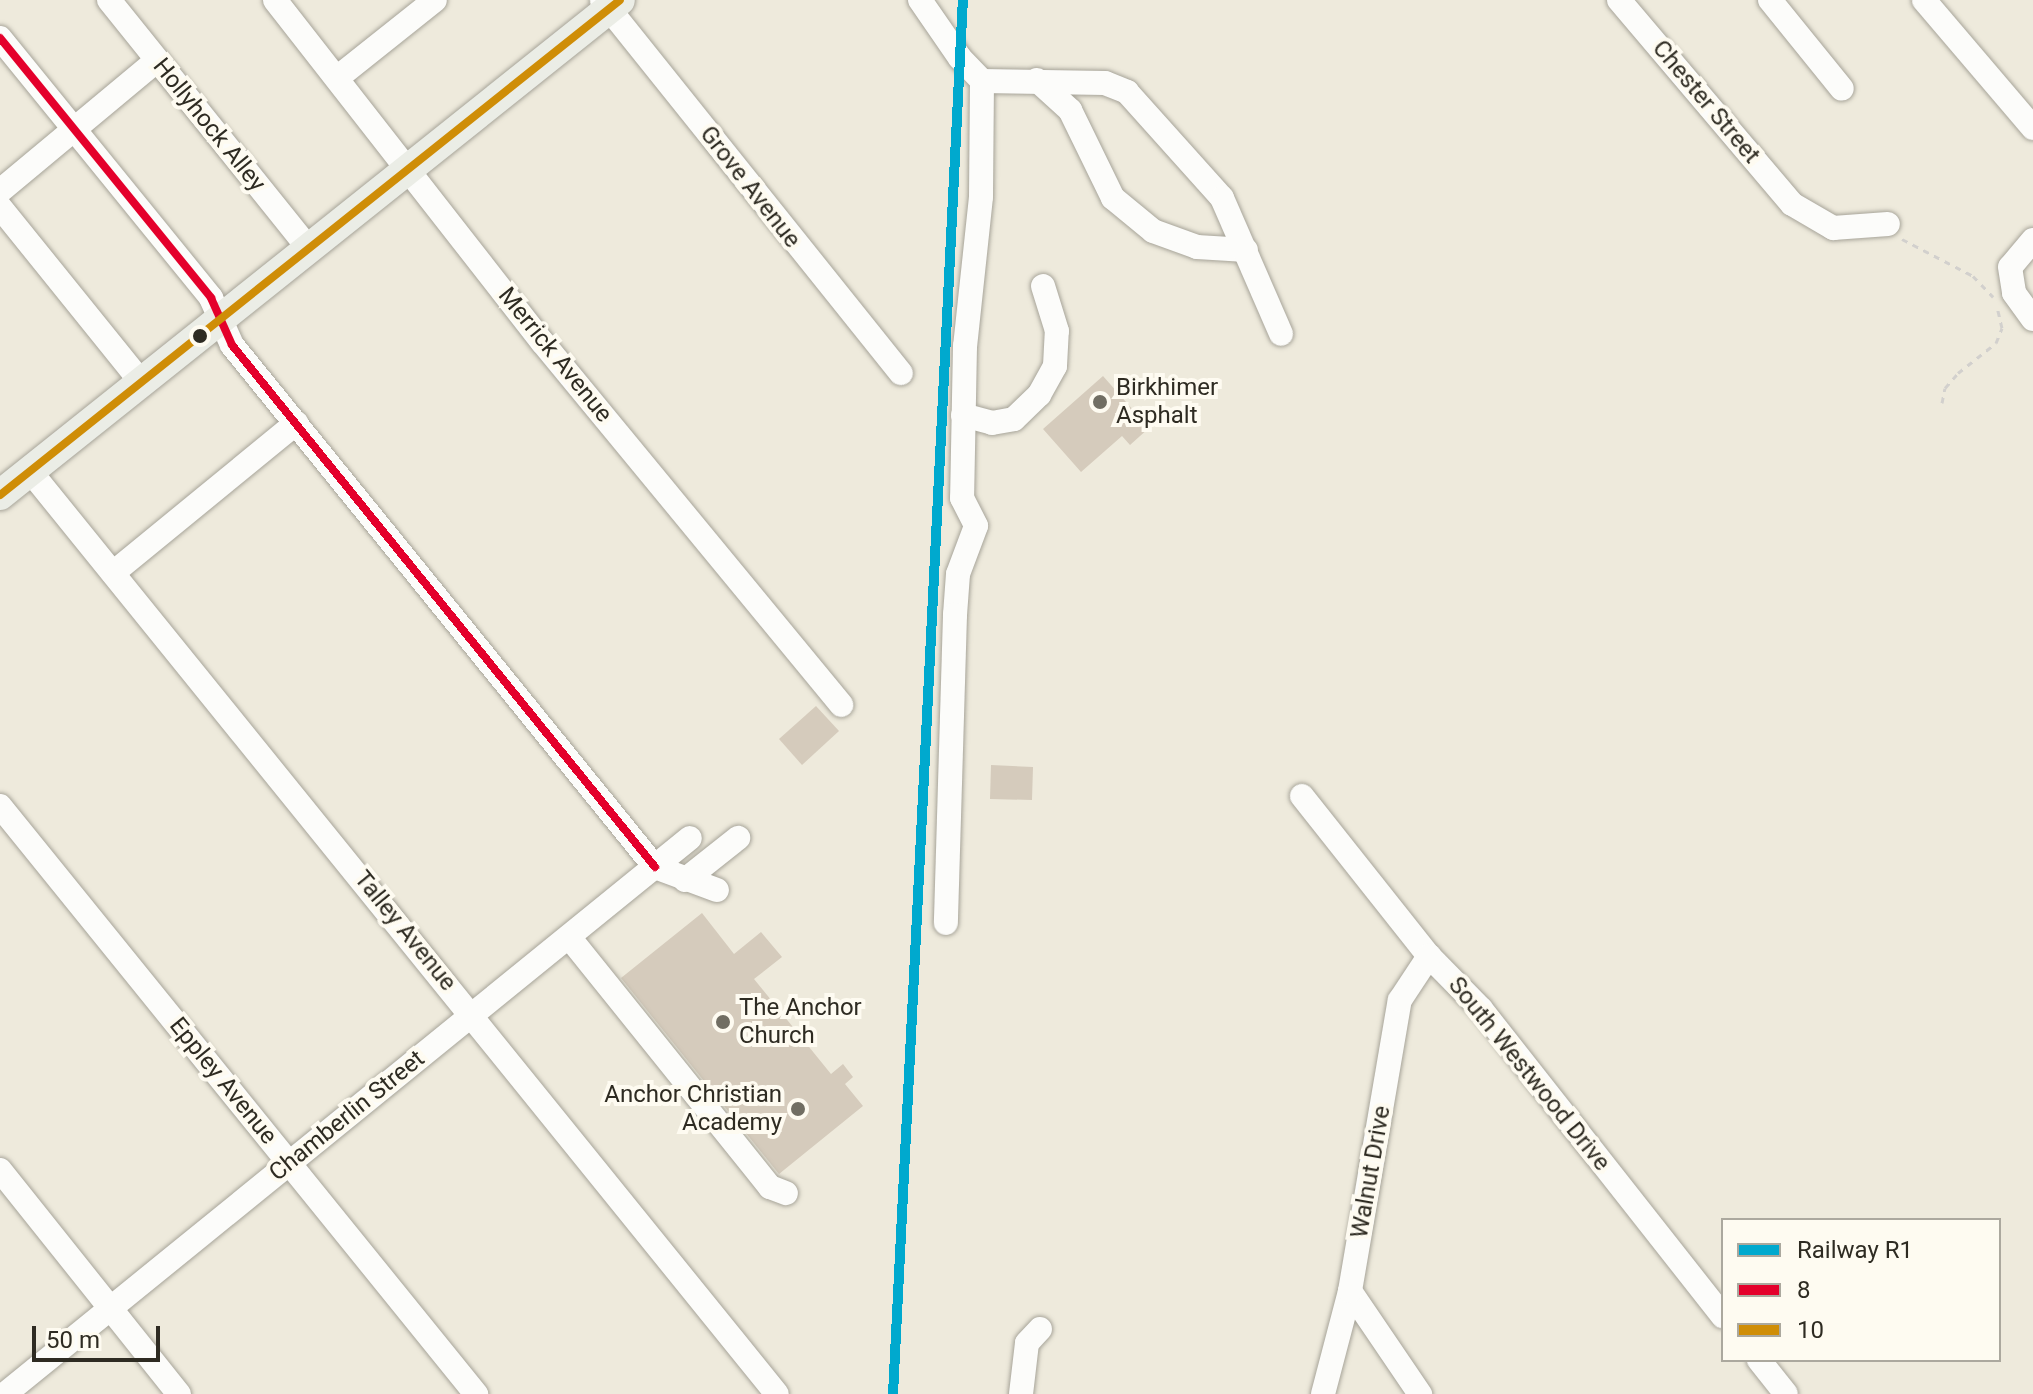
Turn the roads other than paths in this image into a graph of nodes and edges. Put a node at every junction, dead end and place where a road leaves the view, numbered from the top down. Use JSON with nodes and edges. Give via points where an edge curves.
{"nodes":[{"id":1,"x":109,"y":0,"type":"edge"},
{"id":2,"x":275,"y":0,"type":"edge"},
{"id":3,"x":434,"y":0,"type":"edge"},
{"id":4,"x":920,"y":0,"type":"edge"},
{"id":5,"x":1619,"y":0,"type":"edge"},
{"id":6,"x":1770,"y":0,"type":"edge"},
{"id":7,"x":1924,"y":0,"type":"edge"},
{"id":8,"x":610,"y":3,"type":"edge"},
{"id":9,"x":0,"y":38,"type":"edge"},
{"id":10,"x":157,"y":60,"type":"junction"},
{"id":11,"x":337,"y":78,"type":"junction"},
{"id":12,"x":1037,"y":80,"type":"junction"},
{"id":13,"x":982,"y":81,"type":"junction"},
{"id":14,"x":1842,"y":89,"type":"dead end"},
{"id":15,"x":73,"y":128,"type":"junction"},
{"id":16,"x":2033,"y":128,"type":"edge"},
{"id":17,"x":410,"y":169,"type":"junction"},
{"id":18,"x":0,"y":191,"type":"edge"},
{"id":19,"x":0,"y":207,"type":"edge"},
{"id":20,"x":1888,"y":224,"type":"road end"},
{"id":21,"x":2033,"y":240,"type":"edge"},
{"id":22,"x":310,"y":250,"type":"junction"},
{"id":23,"x":1246,"y":250,"type":"junction"},
{"id":24,"x":1043,"y":286,"type":"dead end"},
{"id":25,"x":221,"y":319,"type":"junction"},
{"id":26,"x":2033,"y":319,"type":"edge"},
{"id":27,"x":1281,"y":334,"type":"dead end"},
{"id":28,"x":901,"y":373,"type":"dead end"},
{"id":29,"x":141,"y":382,"type":"junction"},
{"id":30,"x":963,"y":415,"type":"junction"},
{"id":31,"x":296,"y":423,"type":"junction"},
{"id":32,"x":30,"y":471,"type":"junction"},
{"id":33,"x":0,"y":495,"type":"edge"},
{"id":34,"x":113,"y":573,"type":"junction"},
{"id":35,"x":841,"y":705,"type":"dead end"},
{"id":36,"x":1302,"y":796,"type":"dead end"},
{"id":37,"x":0,"y":806,"type":"edge"},
{"id":38,"x":690,"y":838,"type":"dead end"},
{"id":39,"x":738,"y":838,"type":"dead end"},
{"id":40,"x":655,"y":867,"type":"junction"},
{"id":41,"x":685,"y":880,"type":"junction"},
{"id":42,"x":717,"y":890,"type":"dead end"},
{"id":43,"x":946,"y":923,"type":"dead end"},
{"id":44,"x":569,"y":937,"type":"junction"},
{"id":45,"x":1429,"y":956,"type":"junction"},
{"id":46,"x":472,"y":1014,"type":"junction"},
{"id":47,"x":289,"y":1163,"type":"junction"},
{"id":48,"x":0,"y":1170,"type":"edge"},
{"id":49,"x":786,"y":1193,"type":"dead end"},
{"id":50,"x":1350,"y":1291,"type":"junction"},
{"id":51,"x":111,"y":1309,"type":"junction"},
{"id":52,"x":1721,"y":1313,"type":"edge"},
{"id":53,"x":1040,"y":1329,"type":"dead end"},
{"id":54,"x":1761,"y":1362,"type":"edge"},
{"id":55,"x":5,"y":1394,"type":"edge"},
{"id":56,"x":179,"y":1394,"type":"edge"},
{"id":57,"x":476,"y":1394,"type":"edge"},
{"id":58,"x":777,"y":1394,"type":"edge"},
{"id":59,"x":1021,"y":1394,"type":"edge"},
{"id":60,"x":1323,"y":1394,"type":"edge"},
{"id":61,"x":1420,"y":1394,"type":"edge"},
{"id":62,"x":1786,"y":1394,"type":"edge"}],
"edges":[{"from":1,"to":10,"type":"street","name":"Hollyhock Alley"},
{"from":2,"to":11,"type":"street","name":"Merrick Avenue"},
{"from":3,"to":11,"type":"street"},
{"from":4,"to":13,"type":"street"},
{"from":5,"to":20,"type":"street","name":"Chester Street","via":[[1792,204],[1833,228]]},
{"from":6,"to":14,"type":"street"},
{"from":7,"to":16,"type":"street"},
{"from":8,"to":17,"type":"main road"},
{"from":8,"to":28,"type":"street","name":"Grove Avenue"},
{"from":9,"to":15,"type":"street"},
{"from":10,"to":15,"type":"street"},
{"from":10,"to":22,"type":"street","name":"Hollyhock Alley"},
{"from":11,"to":17,"type":"street","name":"Merrick Avenue"},
{"from":12,"to":13,"type":"street"},
{"from":12,"to":23,"type":"street","via":[[1070,110],[1113,198],[1153,231],[1197,247]]},
{"from":12,"to":23,"type":"street","via":[[1105,83],[1127,92],[1222,198]]},
{"from":13,"to":30,"type":"street","via":[[981,197]]},
{"from":15,"to":18,"type":"street"},
{"from":15,"to":25,"type":"street","via":[[211,298]]},
{"from":17,"to":22,"type":"main road"},
{"from":17,"to":35,"type":"street","name":"Merrick Avenue","via":[[543,343]]},
{"from":19,"to":29,"type":"street"},
{"from":21,"to":26,"type":"street","via":[[2012,259],[2010,280]]},
{"from":22,"to":25,"type":"main road"},
{"from":23,"to":27,"type":"street"},
{"from":24,"to":30,"type":"street","via":[[1057,331],[1055,366],[1039,395],[1014,419],[992,423]]},
{"from":25,"to":29,"type":"main road"},
{"from":25,"to":31,"type":"street","via":[[232,345]]},
{"from":29,"to":32,"type":"main road"},
{"from":30,"to":43,"type":"street","via":[[962,498],[976,526],[958,574]]},
{"from":31,"to":34,"type":"street"},
{"from":31,"to":40,"type":"street"},
{"from":32,"to":33,"type":"main road"},
{"from":32,"to":34,"type":"street","name":"Talley Avenue"},
{"from":34,"to":46,"type":"street","name":"Talley Avenue"},
{"from":36,"to":45,"type":"street","name":"South Westwood Drive"},
{"from":37,"to":47,"type":"street","name":"Eppley Avenue"},
{"from":38,"to":40,"type":"street","name":"Chamberlin Street"},
{"from":39,"to":41,"type":"street"},
{"from":40,"to":41,"type":"street"},
{"from":40,"to":44,"type":"street","name":"Chamberlin Street"},
{"from":41,"to":42,"type":"street"},
{"from":44,"to":46,"type":"street","name":"Chamberlin Street"},
{"from":44,"to":49,"type":"street","via":[[770,1187]]},
{"from":45,"to":50,"type":"street","name":"Walnut Drive","via":[[1400,1000]]},
{"from":45,"to":52,"type":"street","name":"South Westwood Drive","via":[[1481,1009]]},
{"from":46,"to":47,"type":"street","name":"Chamberlin Street"},
{"from":46,"to":58,"type":"street","name":"Talley Avenue"},
{"from":47,"to":51,"type":"street","name":"Chamberlin Street"},
{"from":47,"to":57,"type":"street","name":"Eppley Avenue"},
{"from":48,"to":51,"type":"street"},
{"from":50,"to":60,"type":"street","name":"Walnut Drive"},
{"from":50,"to":61,"type":"street"},
{"from":51,"to":55,"type":"street","name":"Chamberlin Street"},
{"from":51,"to":56,"type":"street"},
{"from":53,"to":59,"type":"street","via":[[1027,1343]]},
{"from":54,"to":62,"type":"street"}]}
